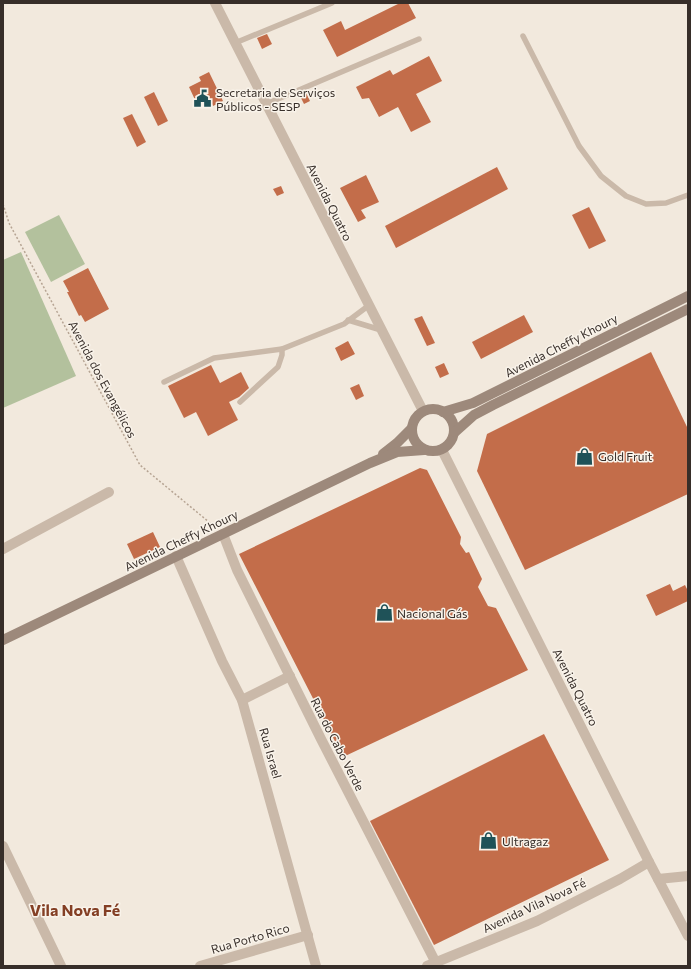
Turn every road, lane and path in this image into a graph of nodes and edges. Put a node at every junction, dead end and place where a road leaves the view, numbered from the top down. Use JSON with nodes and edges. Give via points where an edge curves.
{"nodes":[{"id":1,"x":215,"y":3,"type":"edge"},
{"id":2,"x":332,"y":3,"type":"edge"},
{"id":3,"x":523,"y":36,"type":"dead end"},
{"id":4,"x":419,"y":39,"type":"dead end"},
{"id":5,"x":235,"y":43,"type":"junction"},
{"id":6,"x":266,"y":104,"type":"junction"},
{"id":7,"x":688,"y":195,"type":"edge"},
{"id":8,"x":3,"y":204,"type":"edge"},
{"id":9,"x":688,"y":296,"type":"edge"},
{"id":10,"x":368,"y":306,"type":"junction"},
{"id":11,"x":688,"y":310,"type":"edge"},
{"id":12,"x":348,"y":320,"type":"junction"},
{"id":13,"x":381,"y":330,"type":"junction"},
{"id":14,"x":282,"y":349,"type":"junction"},
{"id":15,"x":164,"y":382,"type":"dead end"},
{"id":16,"x":240,"y":402,"type":"dead end"},
{"id":17,"x":423,"y":411,"type":"junction"},
{"id":18,"x":444,"y":412,"type":"junction"},
{"id":19,"x":411,"y":429,"type":"junction"},
{"id":20,"x":455,"y":432,"type":"junction"},
{"id":21,"x":424,"y":450,"type":"junction"},
{"id":22,"x":442,"y":450,"type":"junction"},
{"id":23,"x":370,"y":463,"type":"junction"},
{"id":24,"x":110,"y":492,"type":"dead end"},
{"id":25,"x":223,"y":534,"type":"junction"},
{"id":26,"x":3,"y":549,"type":"edge"},
{"id":27,"x":176,"y":556,"type":"junction"},
{"id":28,"x":3,"y":640,"type":"edge"},
{"id":29,"x":290,"y":676,"type":"junction"},
{"id":30,"x":242,"y":700,"type":"junction"},
{"id":31,"x":3,"y":846,"type":"edge"},
{"id":32,"x":649,"y":862,"type":"junction"},
{"id":33,"x":688,"y":876,"type":"edge"},
{"id":34,"x":658,"y":879,"type":"junction"},
{"id":35,"x":308,"y":935,"type":"junction"},
{"id":36,"x":688,"y":936,"type":"edge"},
{"id":37,"x":432,"y":964,"type":"edge"},
{"id":38,"x":61,"y":966,"type":"edge"},
{"id":39,"x":200,"y":966,"type":"edge"},
{"id":40,"x":316,"y":966,"type":"edge"}],
"edges":[{"from":1,"to":5,"type":"street","name":"Avenida Quatro"},
{"from":2,"to":5,"type":"lane"},
{"from":3,"to":7,"type":"lane","via":[[579,146],[601,176],[626,196],[646,204],[666,203]]},
{"from":4,"to":6,"type":"lane"},
{"from":5,"to":6,"type":"street","name":"Avenida Quatro"},
{"from":6,"to":10,"type":"street","name":"Avenida Quatro"},
{"from":8,"to":25,"type":"path","name":"Avenida dos Evangélicos","via":[[9,223],[140,465]]},
{"from":9,"to":18,"type":"main road","name":"Avenida Cheffy Khoury","via":[[473,403]]},
{"from":10,"to":12,"type":"lane"},
{"from":10,"to":13,"type":"street","name":"Avenida Quatro"},
{"from":11,"to":20,"type":"main road","name":"Avenida Cheffy Khoury","via":[[492,405],[474,415]]},
{"from":12,"to":13,"type":"lane"},
{"from":12,"to":14,"type":"lane","via":[[344,324]]},
{"from":13,"to":17,"type":"street","name":"Avenida Quatro"},
{"from":14,"to":15,"type":"lane","via":[[214,358]]},
{"from":14,"to":16,"type":"lane","via":[[278,367]]},
{"from":17,"to":18,"type":"main road","via":[[437,409]]},
{"from":17,"to":19,"type":"main road","via":[[417,416]]},
{"from":18,"to":20,"type":"main road","via":[[452,420]]},
{"from":19,"to":21,"type":"main road","via":[[415,442]]},
{"from":19,"to":23,"type":"main road"},
{"from":20,"to":22,"type":"main road","via":[[448,446]]},
{"from":21,"to":22,"type":"main road"},
{"from":21,"to":23,"type":"main road","via":[[397,452]]},
{"from":22,"to":32,"type":"street","name":"Avenida Quatro"},
{"from":23,"to":25,"type":"main road","name":"Avenida Cheffy Khoury"},
{"from":24,"to":26,"type":"street"},
{"from":25,"to":27,"type":"main road","name":"Avenida Cheffy Khoury"},
{"from":25,"to":29,"type":"street","name":"Rua do Cabo Verde","via":[[237,570]]},
{"from":27,"to":28,"type":"main road","name":"Avenida Cheffy Khoury"},
{"from":27,"to":30,"type":"street","name":"Rua Israel"},
{"from":29,"to":30,"type":"street"},
{"from":29,"to":37,"type":"street","name":"Rua do Cabo Verde"},
{"from":30,"to":35,"type":"street","name":"Rua Israel"},
{"from":31,"to":38,"type":"street"},
{"from":32,"to":34,"type":"street","name":"Avenida Quatro"},
{"from":32,"to":37,"type":"street","name":"Avenida Vila Nova Fé","via":[[537,921]]},
{"from":33,"to":34,"type":"street"},
{"from":34,"to":36,"type":"street","name":"Avenida Quatro"},
{"from":35,"to":39,"type":"street","name":"Rua Porto Rico"},
{"from":35,"to":40,"type":"street","name":"Rua Israel"}]}
